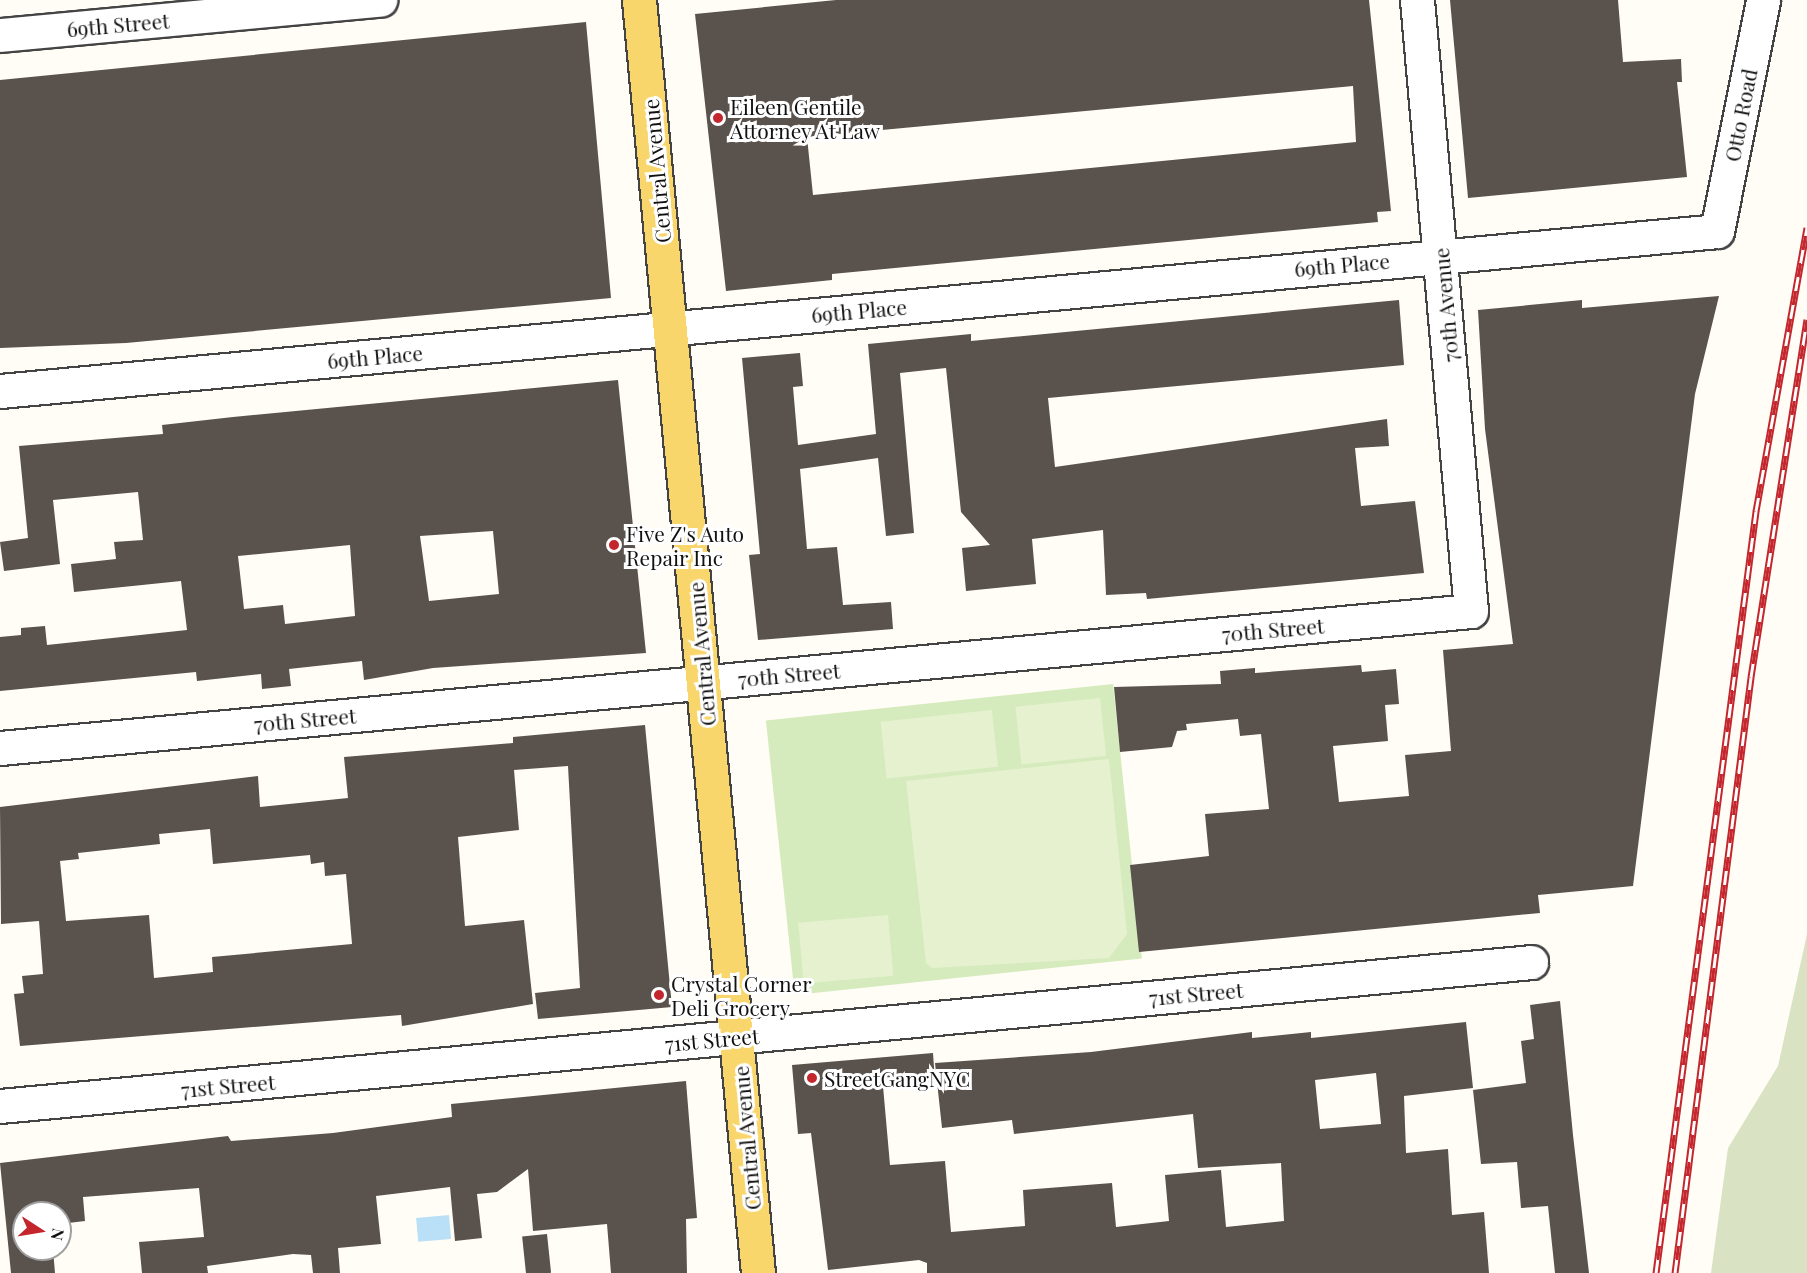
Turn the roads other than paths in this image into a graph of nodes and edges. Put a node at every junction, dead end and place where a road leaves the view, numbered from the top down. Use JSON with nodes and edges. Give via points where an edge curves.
{"nodes":[{"id":1,"x":380,"y":0,"type":"edge"},
{"id":2,"x":639,"y":0,"type":"edge"},
{"id":3,"x":1417,"y":0,"type":"edge"},
{"id":4,"x":1763,"y":0,"type":"edge"},
{"id":5,"x":0,"y":35,"type":"edge"},
{"id":6,"x":1717,"y":231,"type":"joint"},
{"id":7,"x":1441,"y":255,"type":"junction"},
{"id":8,"x":671,"y":328,"type":"junction"},
{"id":9,"x":0,"y":391,"type":"edge"},
{"id":10,"x":1471,"y":611,"type":"joint"},
{"id":11,"x":703,"y":682,"type":"junction"},
{"id":12,"x":0,"y":748,"type":"edge"},
{"id":13,"x":1532,"y":962,"type":"dead end"},
{"id":14,"x":736,"y":1037,"type":"junction"},
{"id":15,"x":0,"y":1106,"type":"edge"},
{"id":16,"x":758,"y":1273,"type":"edge"}],
"edges":[{"from":1,"to":5,"type":"street","name":"69th Street"},
{"from":2,"to":8,"type":"main road","name":"Central Avenue"},
{"from":3,"to":7,"type":"street","name":"70th Avenue"},
{"from":4,"to":6,"type":"street","name":"Otto Road"},
{"from":6,"to":7,"type":"street","name":"69th Place"},
{"from":7,"to":8,"type":"street","name":"69th Place"},
{"from":7,"to":10,"type":"street","name":"70th Avenue"},
{"from":8,"to":9,"type":"street","name":"69th Place"},
{"from":8,"to":11,"type":"main road","name":"Central Avenue"},
{"from":10,"to":11,"type":"street","name":"70th Street"},
{"from":11,"to":12,"type":"street","name":"70th Street"},
{"from":11,"to":14,"type":"main road","name":"Central Avenue"},
{"from":13,"to":14,"type":"street","name":"71st Street"},
{"from":14,"to":15,"type":"street","name":"71st Street"},
{"from":14,"to":16,"type":"main road","name":"Central Avenue"}]}
